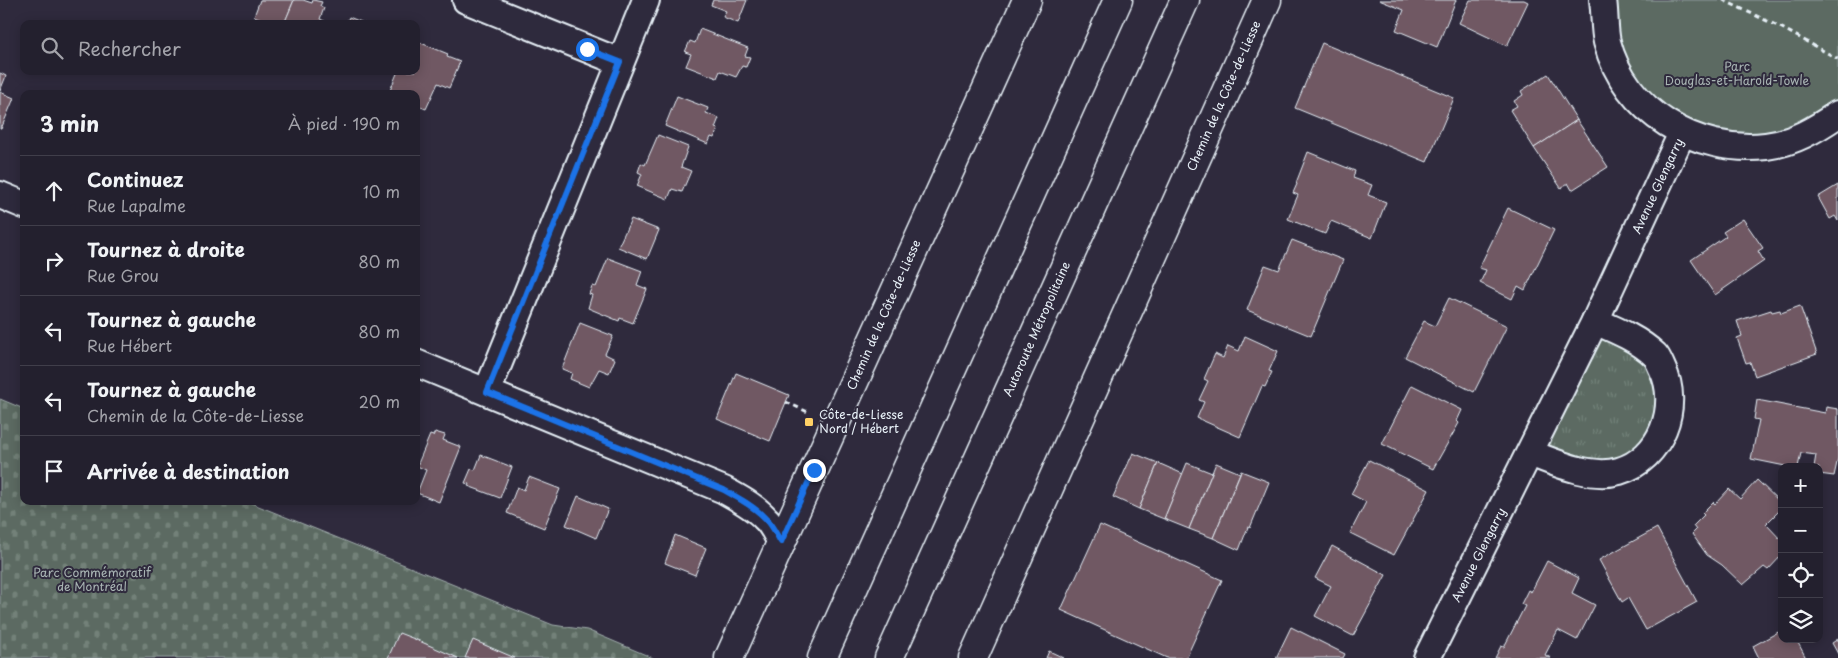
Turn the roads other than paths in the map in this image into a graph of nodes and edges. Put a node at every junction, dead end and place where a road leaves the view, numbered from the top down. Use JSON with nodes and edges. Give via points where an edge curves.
{"nodes":[{"id":1,"x":466,"y":0,"type":"edge"},
{"id":2,"x":646,"y":0,"type":"edge"},
{"id":3,"x":1026,"y":0,"type":"edge"},
{"id":4,"x":1118,"y":0,"type":"edge"},
{"id":5,"x":1185,"y":0,"type":"edge"},
{"id":6,"x":1267,"y":0,"type":"edge"},
{"id":7,"x":1604,"y":0,"type":"edge"},
{"id":8,"x":620,"y":62,"type":"junction"},
{"id":9,"x":1838,"y":114,"type":"edge"},
{"id":10,"x":1682,"y":133,"type":"junction"},
{"id":11,"x":0,"y":196,"type":"edge"},
{"id":12,"x":20,"y":204,"type":"edge"},
{"id":13,"x":1596,"y":320,"type":"junction"},
{"id":14,"x":420,"y":366,"type":"edge"},
{"id":15,"x":487,"y":392,"type":"junction"},
{"id":16,"x":1530,"y":452,"type":"junction"},
{"id":17,"x":781,"y":542,"type":"junction"},
{"id":18,"x":891,"y":652,"type":"edge"},
{"id":19,"x":729,"y":658,"type":"edge"},
{"id":20,"x":822,"y":658,"type":"edge"},
{"id":21,"x":972,"y":658,"type":"edge"},
{"id":22,"x":1427,"y":658,"type":"edge"}],
"edges":[{"from":1,"to":8,"type":"street"},
{"from":2,"to":8,"type":"street"},
{"from":3,"to":17,"type":"main road","name":"Chemin de la Côte-de-Liesse"},
{"from":4,"to":20,"type":"main road"},
{"from":5,"to":18,"type":"main road","name":"Autoroute Métropolitaine"},
{"from":6,"to":21,"type":"main road","name":"Chemin de la Côte-de-Liesse"},
{"from":7,"to":10,"type":"street","via":[[1607,41],[1617,68],[1633,93],[1655,116]]},
{"from":8,"to":15,"type":"street"},
{"from":9,"to":10,"type":"street","via":[[1807,134],[1766,146],[1724,146]]},
{"from":10,"to":13,"type":"street","name":"Avenue Glengarry"},
{"from":11,"to":12,"type":"street"},
{"from":13,"to":16,"type":"street","name":"Avenue Glengarry"},
{"from":13,"to":16,"type":"street","via":[[1639,342],[1656,356],[1667,377],[1670,394],[1670,412],[1664,429],[1652,449],[1619,471],[1596,472],[1566,467]]},
{"from":14,"to":15,"type":"street"},
{"from":15,"to":17,"type":"street","via":[[724,490],[762,514]]},
{"from":16,"to":22,"type":"street","name":"Avenue Glengarry"},
{"from":17,"to":19,"type":"main road","name":"Chemin de la Côte-de-Liesse"}]}
